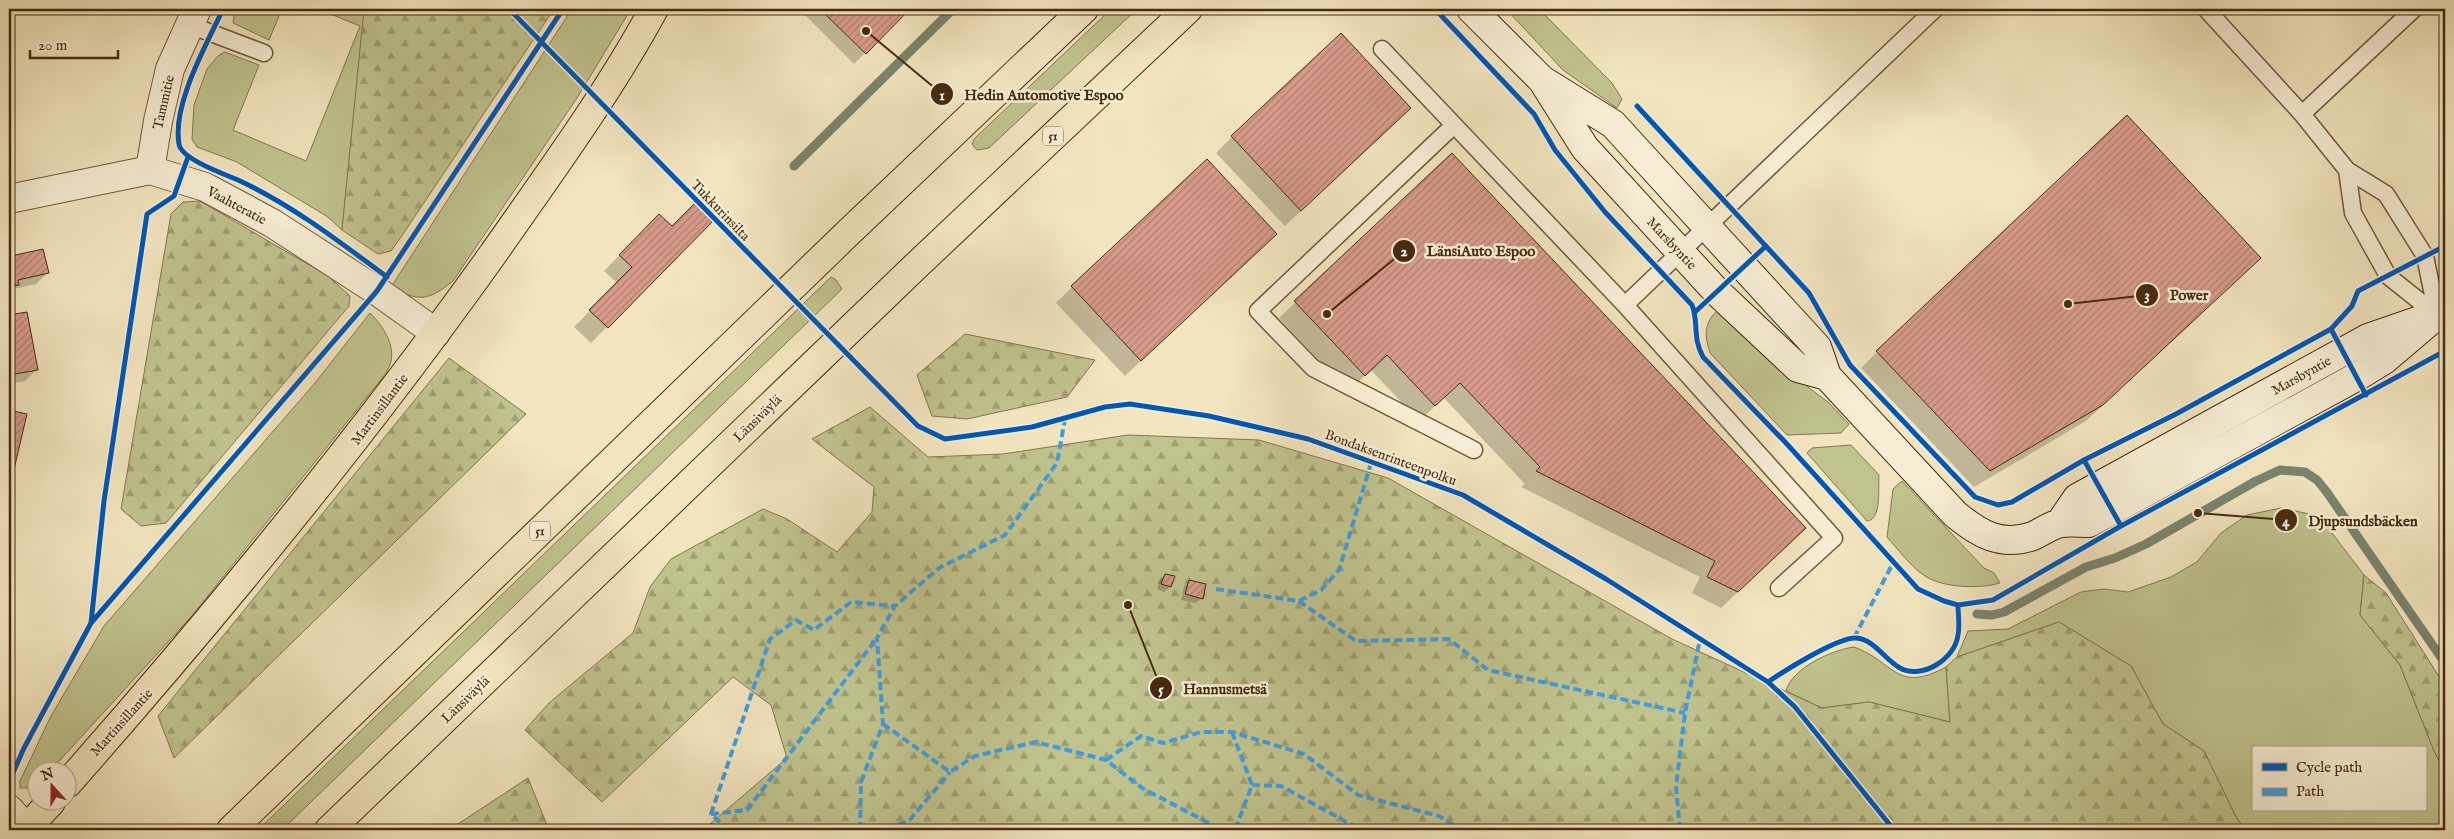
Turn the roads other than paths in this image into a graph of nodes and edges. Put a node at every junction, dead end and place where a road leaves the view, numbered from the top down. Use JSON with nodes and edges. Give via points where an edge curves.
{"nodes":[{"id":1,"x":654,"y":9,"type":"edge"},
{"id":2,"x":1084,"y":9,"type":"edge"},
{"id":3,"x":1188,"y":9,"type":"edge"},
{"id":4,"x":1472,"y":9,"type":"edge"},
{"id":5,"x":1934,"y":9,"type":"edge"},
{"id":6,"x":2206,"y":9,"type":"edge"},
{"id":7,"x":2414,"y":9,"type":"edge"},
{"id":8,"x":194,"y":17,"type":"edge"},
{"id":9,"x":1382,"y":49,"type":"dead end"},
{"id":10,"x":264,"y":53,"type":"dead end"},
{"id":11,"x":1542,"y":80,"type":"junction"},
{"id":12,"x":2302,"y":114,"type":"junction"},
{"id":13,"x":1454,"y":125,"type":"junction"},
{"id":14,"x":150,"y":170,"type":"junction"},
{"id":15,"x":2347,"y":170,"type":"junction"},
{"id":16,"x":9,"y":199,"type":"edge"},
{"id":17,"x":1707,"y":227,"type":"junction"},
{"id":18,"x":1680,"y":253,"type":"junction"},
{"id":19,"x":1625,"y":305,"type":"junction"},
{"id":20,"x":2441,"y":313,"type":"edge"},
{"id":21,"x":436,"y":333,"type":"junction"},
{"id":22,"x":1827,"y":376,"type":"junction"},
{"id":23,"x":1474,"y":450,"type":"dead end"},
{"id":24,"x":1779,"y":588,"type":"dead end"},
{"id":25,"x":78,"y":772,"type":"edge"},
{"id":26,"x":36,"y":812,"type":"edge"},
{"id":27,"x":20,"y":823,"type":"edge"},
{"id":28,"x":231,"y":830,"type":"edge"},
{"id":29,"x":329,"y":830,"type":"edge"}],
"edges":[{"from":1,"to":21,"type":"main road","name":"Martinsillantie","via":[[577,135]]},
{"from":2,"to":28,"type":"main road","number":"51"},
{"from":3,"to":29,"type":"main road","name":"Länsiväylä","number":"51"},
{"from":4,"to":11,"type":"main road","name":"Marsbyntie"},
{"from":5,"to":17,"type":"lane"},
{"from":6,"to":12,"type":"lane"},
{"from":7,"to":12,"type":"lane"},
{"from":8,"to":10,"type":"lane"},
{"from":8,"to":14,"type":"main road","name":"Tammitie","via":[[170,69]]},
{"from":9,"to":13,"type":"lane"},
{"from":11,"to":17,"type":"main road","name":"Marsbyntie","via":[[1612,124]]},
{"from":11,"to":18,"type":"main road","name":"Marsbyntie","via":[[1585,148]]},
{"from":12,"to":15,"type":"lane"},
{"from":13,"to":19,"type":"lane"},
{"from":13,"to":23,"type":"lane","via":[[1258,310],[1313,368]]},
{"from":14,"to":16,"type":"main road","name":"Vaahteratie"},
{"from":14,"to":21,"type":"main road","name":"Vaahteratie","via":[[205,187],[272,224]]},
{"from":15,"to":20,"type":"lane","via":[[2386,194],[2425,256]]},
{"from":15,"to":20,"type":"lane","via":[[2353,213],[2388,276]]},
{"from":17,"to":18,"type":"lane"},
{"from":17,"to":22,"type":"main road","name":"Marsbyntie","via":[[1817,347]]},
{"from":18,"to":19,"type":"lane"},
{"from":18,"to":22,"type":"main road","name":"Marsbyntie","via":[[1798,368]]},
{"from":19,"to":24,"type":"lane","via":[[1834,538]]},
{"from":20,"to":22,"type":"main road","name":"Marsbyntie","via":[[2384,360],[2358,376],[2089,523],[2060,523],[2033,536],[2004,541],[1976,532],[1955,514]]},
{"from":21,"to":25,"type":"main road","name":"Martinsillantie","via":[[339,462],[195,638]]},
{"from":26,"to":27,"type":"main road"}]}
